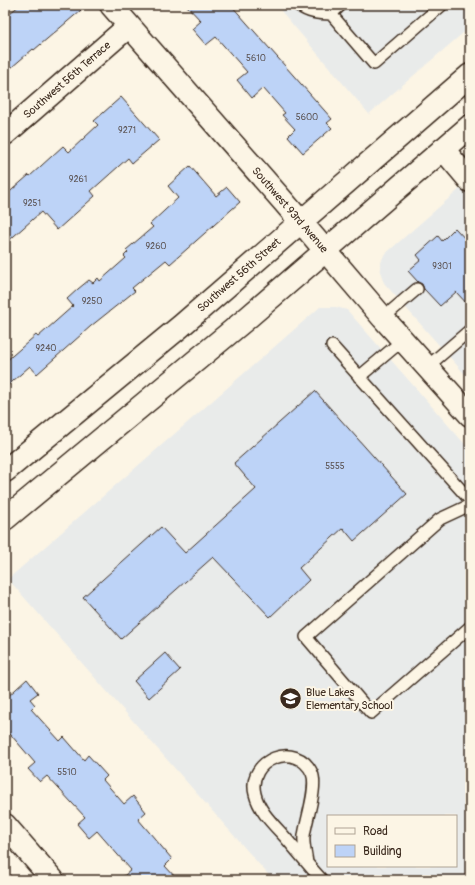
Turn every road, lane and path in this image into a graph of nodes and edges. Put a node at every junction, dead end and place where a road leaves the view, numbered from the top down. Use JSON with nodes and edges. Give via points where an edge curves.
{"nodes":[{"id":1,"x":111,"y":5,"type":"edge"},
{"id":2,"x":298,"y":5,"type":"edge"},
{"id":3,"x":341,"y":5,"type":"edge"},
{"id":4,"x":442,"y":5,"type":"edge"},
{"id":5,"x":331,"y":14,"type":"junction"},
{"id":6,"x":129,"y":26,"type":"junction"},
{"id":7,"x":470,"y":75,"type":"edge"},
{"id":8,"x":470,"y":126,"type":"edge"},
{"id":9,"x":5,"y":134,"type":"edge"},
{"id":10,"x":443,"y":149,"type":"junction"},
{"id":11,"x":470,"y":181,"type":"edge"},
{"id":12,"x":301,"y":222,"type":"junction"},
{"id":13,"x":325,"y":251,"type":"junction"},
{"id":14,"x":417,"y":289,"type":"dead end"},
{"id":15,"x":384,"y":318,"type":"junction"},
{"id":16,"x":470,"y":330,"type":"edge"},
{"id":17,"x":403,"y":340,"type":"junction"},
{"id":18,"x":332,"y":346,"type":"dead end"},
{"id":19,"x":427,"y":367,"type":"junction"},
{"id":20,"x":359,"y":377,"type":"junction"},
{"id":21,"x":470,"y":415,"type":"edge"},
{"id":22,"x":5,"y":471,"type":"edge"},
{"id":23,"x":470,"y":500,"type":"edge"},
{"id":24,"x":470,"y":505,"type":"edge"},
{"id":25,"x":5,"y":519,"type":"edge"},
{"id":26,"x":470,"y":627,"type":"edge"},
{"id":27,"x":5,"y":825,"type":"edge"},
{"id":28,"x":307,"y":863,"type":"junction"},
{"id":29,"x":54,"y":880,"type":"edge"},
{"id":30,"x":322,"y":880,"type":"edge"}],
"edges":[{"from":1,"to":6,"type":"main road","name":"Southwest 93rd Avenue"},
{"from":2,"to":5,"type":"lane","via":[[317,14]]},
{"from":3,"to":5,"type":"lane"},
{"from":4,"to":5,"type":"lane","via":[[374,64]]},
{"from":6,"to":9,"type":"main road","name":"Southwest 56th Terrace"},
{"from":6,"to":12,"type":"main road","name":"Southwest 93rd Avenue"},
{"from":7,"to":12,"type":"main road","name":"Southwest 56th Street"},
{"from":8,"to":10,"type":"main road"},
{"from":10,"to":11,"type":"main road"},
{"from":10,"to":13,"type":"main road"},
{"from":12,"to":13,"type":"main road","name":"Southwest 93rd Avenue"},
{"from":12,"to":22,"type":"main road","name":"Southwest 56th Street","via":[[181,326]]},
{"from":13,"to":15,"type":"main road","name":"Southwest 93rd Avenue"},
{"from":13,"to":25,"type":"main road","via":[[198,360]]},
{"from":14,"to":15,"type":"lane"},
{"from":15,"to":17,"type":"main road","name":"Southwest 93rd Avenue"},
{"from":16,"to":19,"type":"lane"},
{"from":17,"to":19,"type":"main road","name":"Southwest 93rd Avenue"},
{"from":17,"to":20,"type":"lane"},
{"from":18,"to":20,"type":"lane"},
{"from":19,"to":21,"type":"main road","name":"Southwest 93rd Avenue"},
{"from":20,"to":23,"type":"lane"},
{"from":24,"to":26,"type":"lane","via":[[440,519],[306,638],[372,713]]},
{"from":27,"to":29,"type":"main road"},
{"from":28,"to":28,"type":"lane","via":[[304,837],[315,783],[307,765],[289,756],[279,756],[269,760],[256,775],[255,794],[262,811]]},
{"from":28,"to":30,"type":"lane"}]}
